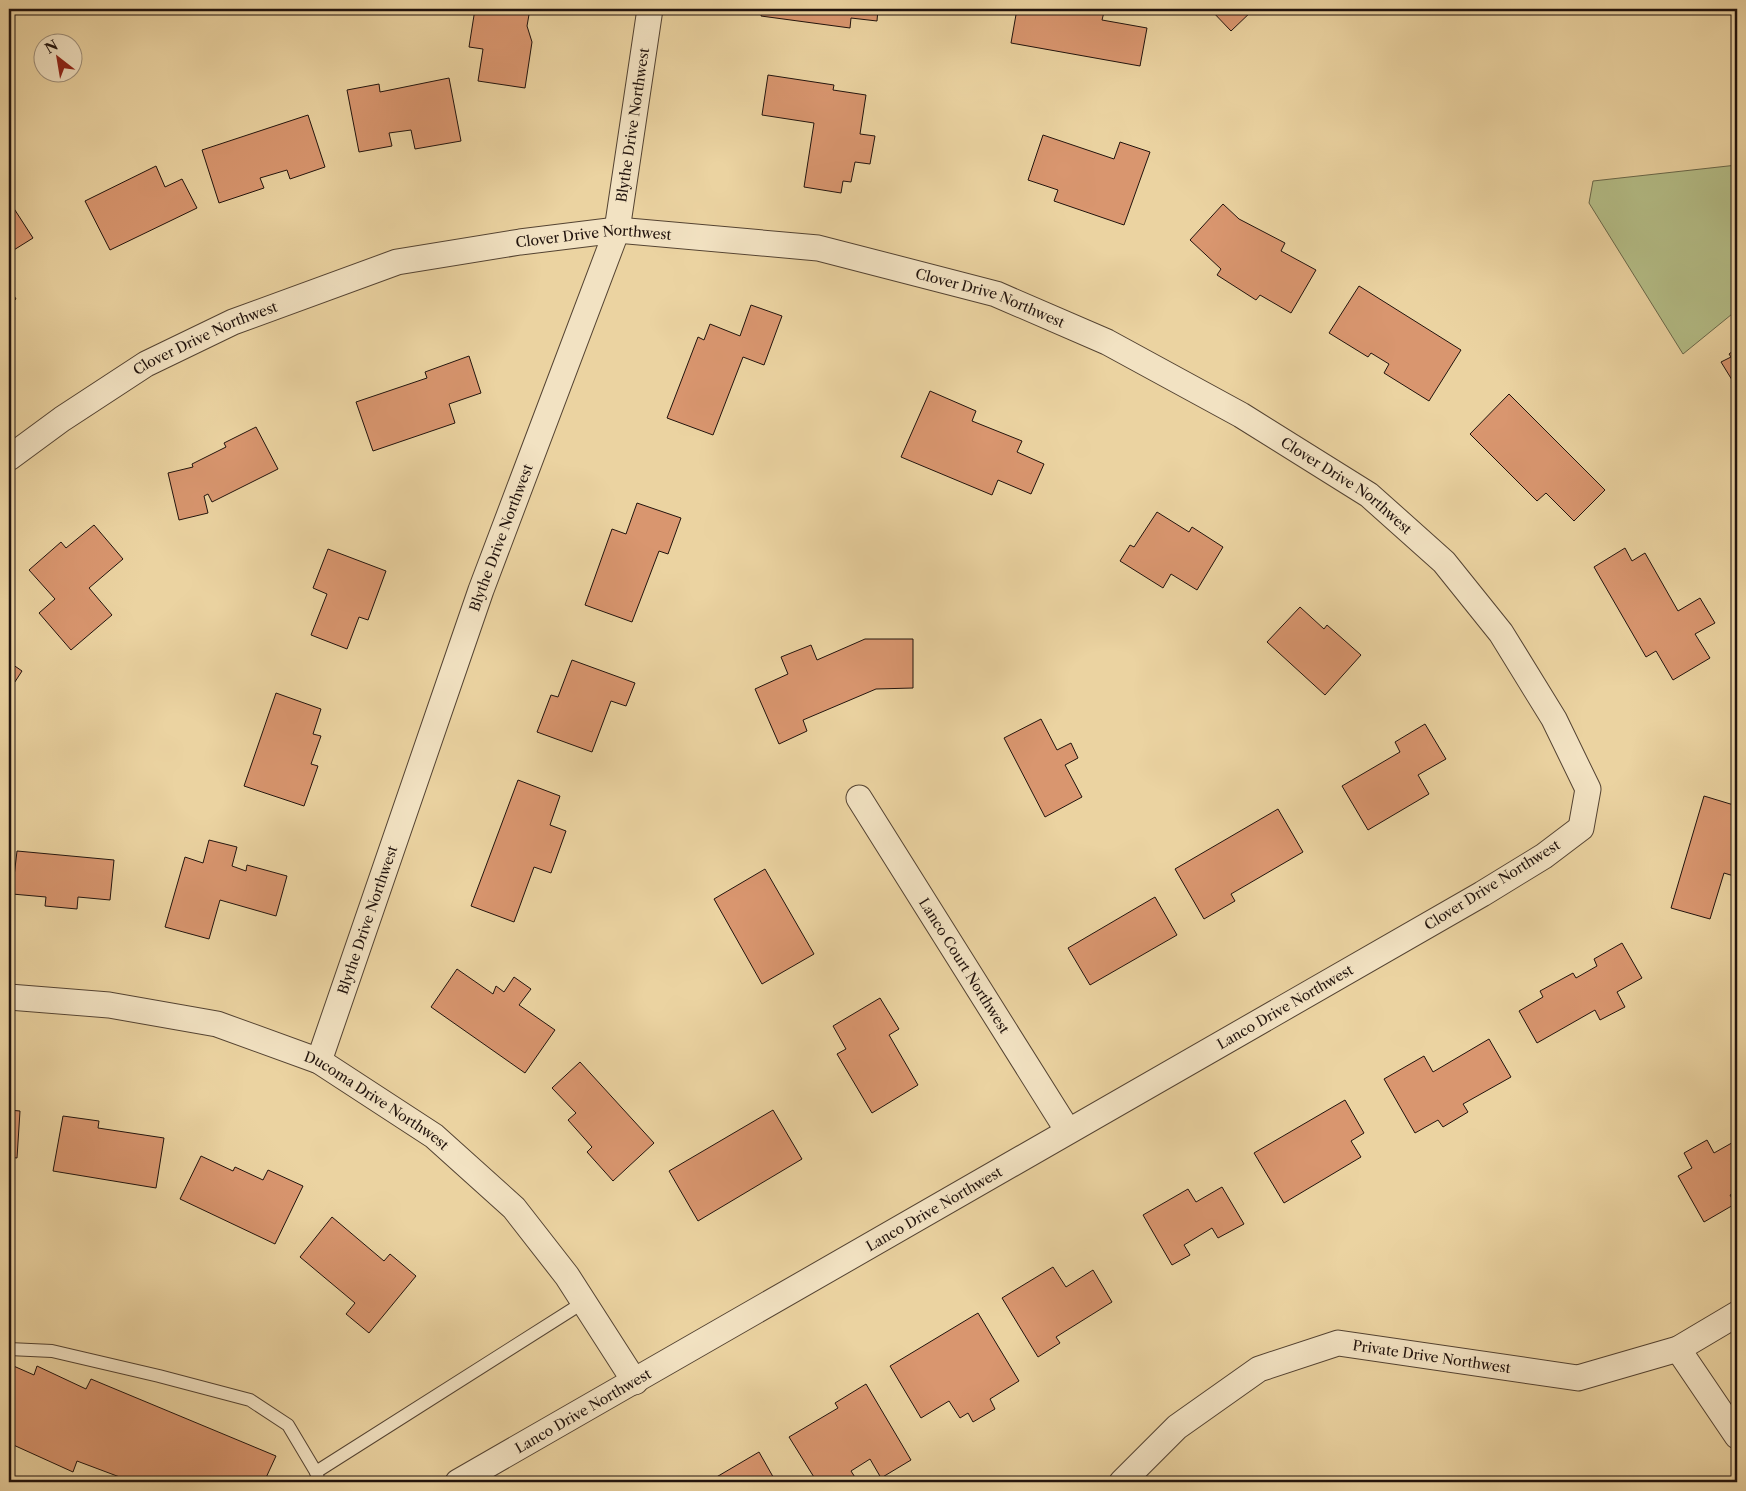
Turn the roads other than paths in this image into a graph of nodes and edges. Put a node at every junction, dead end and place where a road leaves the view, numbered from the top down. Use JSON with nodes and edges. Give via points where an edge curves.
{"nodes":[{"id":1,"x":650,"y":9,"type":"edge"},
{"id":2,"x":617,"y":230,"type":"junction"},
{"id":3,"x":9,"y":458,"type":"edge"},
{"id":4,"x":860,"y":798,"type":"dead end"},
{"id":5,"x":1410,"y":936,"type":"joint"},
{"id":6,"x":9,"y":997,"type":"edge"},
{"id":7,"x":319,"y":1061,"type":"junction"},
{"id":8,"x":1068,"y":1132,"type":"junction"},
{"id":9,"x":584,"y":1302,"type":"junction"},
{"id":10,"x":1737,"y":1314,"type":"edge"},
{"id":11,"x":9,"y":1349,"type":"edge"},
{"id":12,"x":1678,"y":1349,"type":"junction"},
{"id":13,"x":635,"y":1382,"type":"junction"},
{"id":14,"x":1737,"y":1436,"type":"edge"},
{"id":15,"x":318,"y":1477,"type":"edge"},
{"id":16,"x":458,"y":1482,"type":"edge"},
{"id":17,"x":1122,"y":1482,"type":"edge"}],
"edges":[{"from":1,"to":2,"type":"street","name":"Blythe Drive Northwest"},
{"from":2,"to":3,"type":"street","name":"Clover Drive Northwest","via":[[396,262],[233,322],[146,364]]},
{"from":2,"to":5,"type":"street","name":"Clover Drive Northwest","via":[[818,248],[996,294],[1107,342],[1241,415],[1376,501],[1444,562],[1501,633],[1554,719],[1588,789],[1582,828],[1544,856]]},
{"from":2,"to":7,"type":"street","name":"Blythe Drive Northwest","via":[[481,590]]},
{"from":4,"to":8,"type":"street","name":"Lanco Court Northwest"},
{"from":5,"to":8,"type":"street","name":"Lanco Drive Northwest"},
{"from":6,"to":7,"type":"street","name":"Ducoma Drive Northwest","via":[[109,1005],[217,1024]]},
{"from":7,"to":9,"type":"street","name":"Ducoma Drive Northwest","via":[[434,1136],[514,1208]]},
{"from":8,"to":13,"type":"street","name":"Lanco Drive Northwest"},
{"from":9,"to":13,"type":"street","name":"Ducoma Drive Northwest"},
{"from":9,"to":15,"type":"lane"},
{"from":10,"to":12,"type":"street","name":"Private Drive Northwest"},
{"from":11,"to":15,"type":"lane","via":[[52,1351],[250,1400],[288,1425]]},
{"from":12,"to":14,"type":"street"},
{"from":12,"to":17,"type":"street","name":"Private Drive Northwest","via":[[1578,1378],[1338,1343],[1259,1369],[1176,1427]]},
{"from":13,"to":16,"type":"street","name":"Lanco Drive Northwest"}]}
